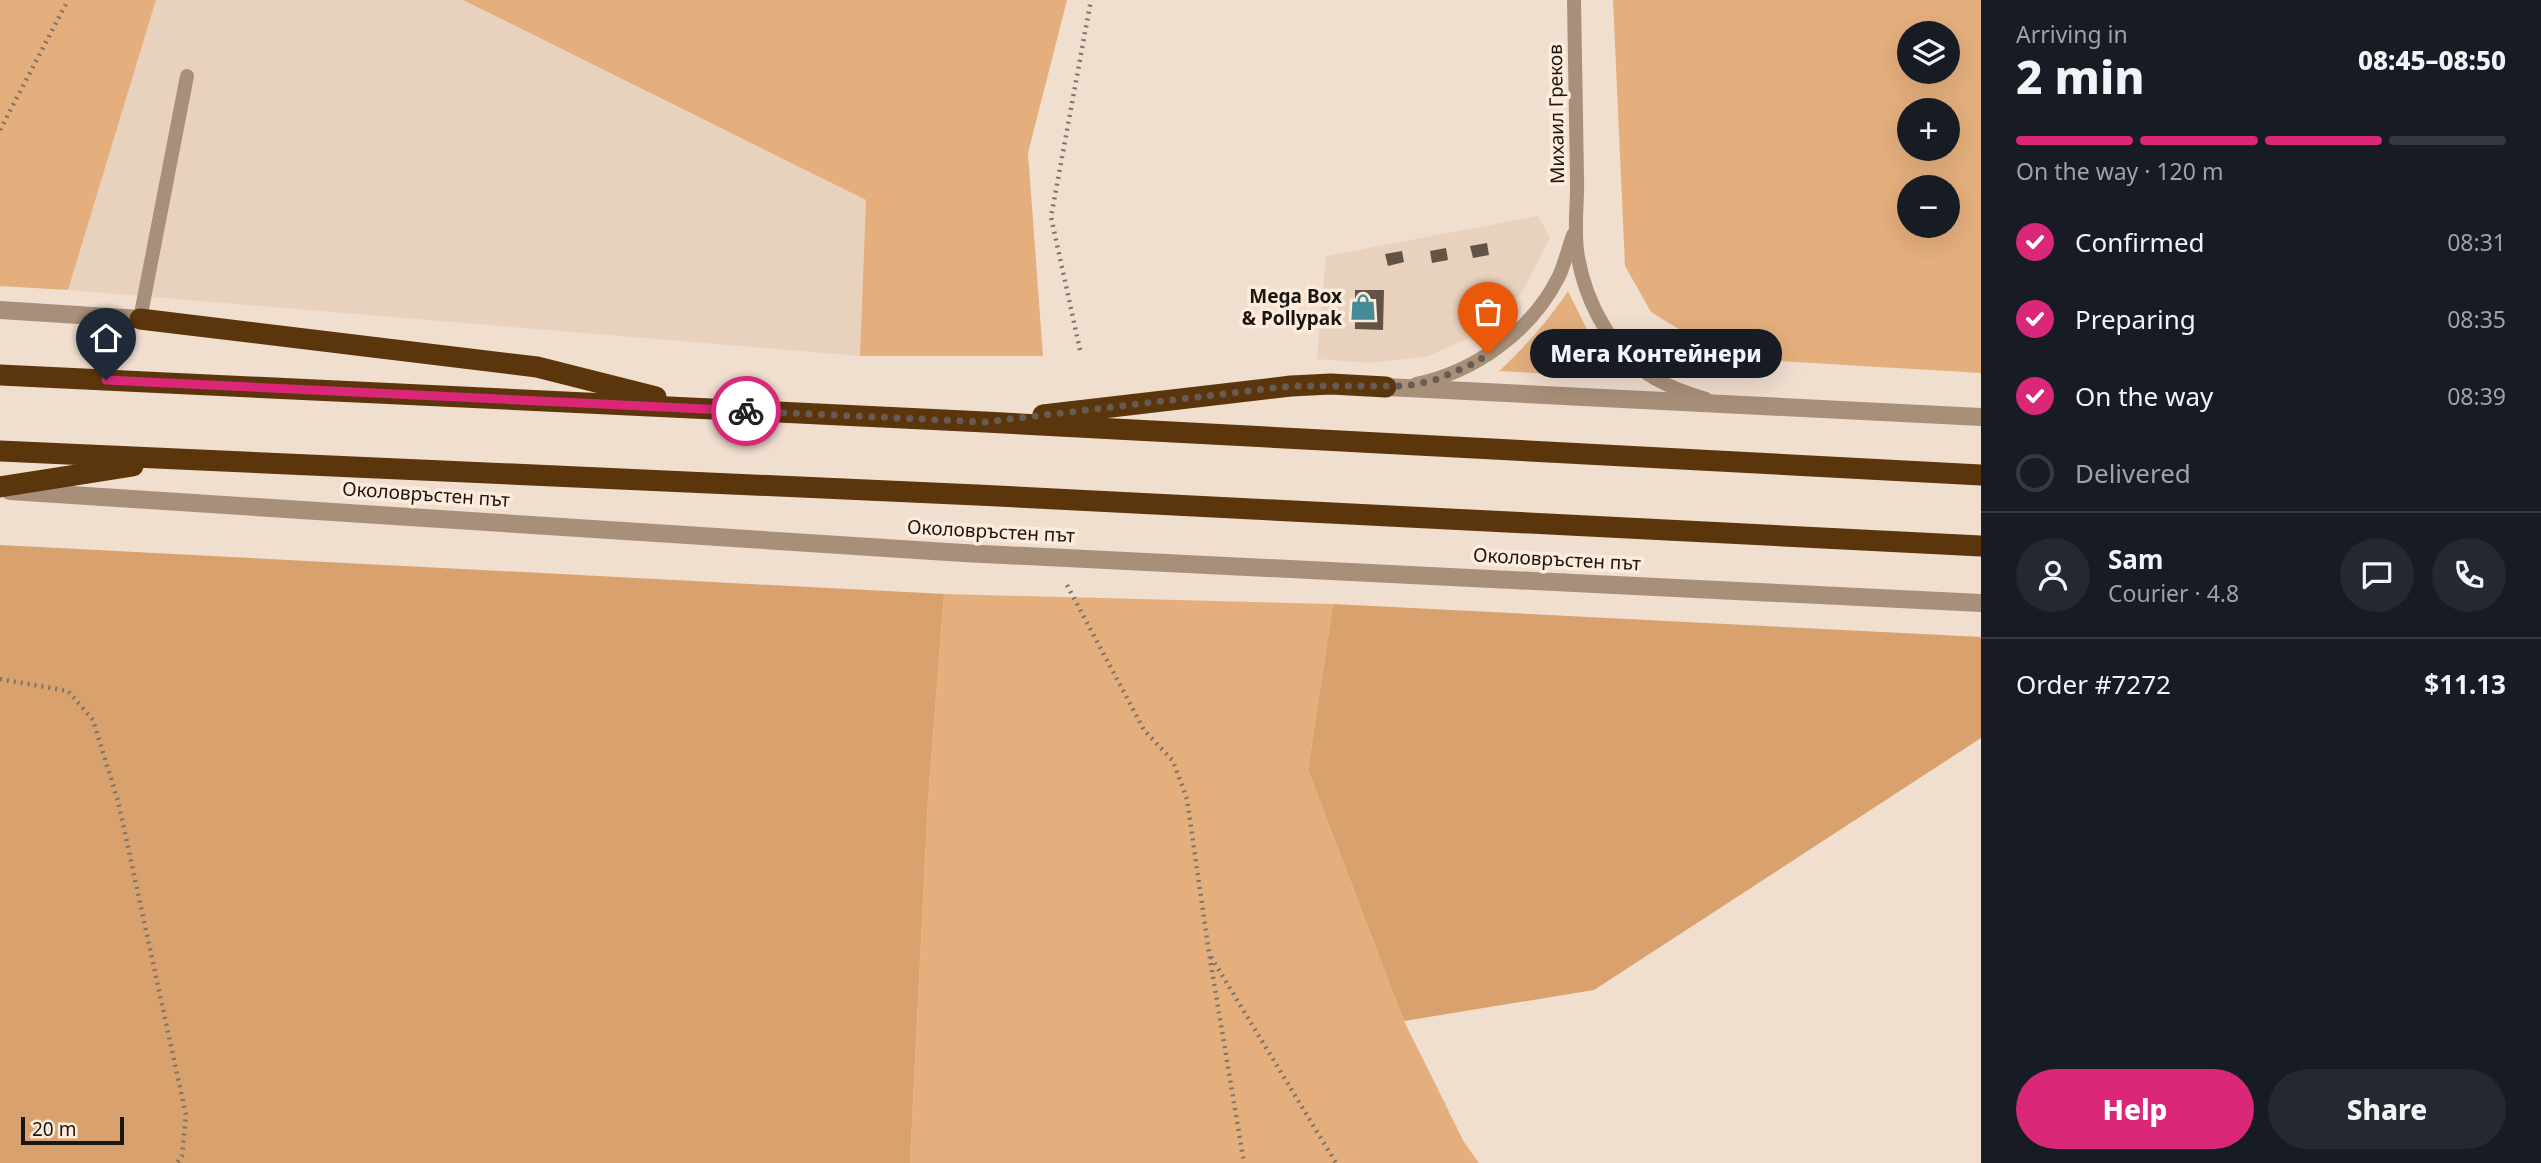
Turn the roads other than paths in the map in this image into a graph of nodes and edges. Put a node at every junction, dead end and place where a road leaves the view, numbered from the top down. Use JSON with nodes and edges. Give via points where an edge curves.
{"nodes":[{"id":1,"x":1574,"y":0,"type":"edge"},
{"id":2,"x":187,"y":76,"type":"dead end"},
{"id":3,"x":1576,"y":227,"type":"junction"},
{"id":4,"x":0,"y":310,"type":"edge"},
{"id":5,"x":140,"y":319,"type":"junction"},
{"id":6,"x":0,"y":375,"type":"edge"},
{"id":7,"x":1386,"y":387,"type":"junction"},
{"id":8,"x":1726,"y":405,"type":"junction"},
{"id":9,"x":702,"y":408,"type":"junction"},
{"id":10,"x":1981,"y":417,"type":"edge"},
{"id":11,"x":985,"y":422,"type":"junction"},
{"id":12,"x":0,"y":451,"type":"edge"},
{"id":13,"x":177,"y":459,"type":"junction"},
{"id":14,"x":1981,"y":475,"type":"edge"},
{"id":15,"x":0,"y":489,"type":"edge"},
{"id":16,"x":1981,"y":546,"type":"edge"},
{"id":17,"x":1981,"y":603,"type":"edge"}],
"edges":[{"from":1,"to":3,"type":"lane","name":"Михаил Греков"},
{"from":2,"to":5,"type":"lane"},
{"from":3,"to":7,"type":"lane","name":"Михаил Греков","via":[[1558,277],[1529,321],[1502,345],[1435,380]]},
{"from":3,"to":8,"type":"lane","name":"Михаил Греков","via":[[1587,296],[1615,340],[1656,379]]},
{"from":4,"to":5,"type":"street"},
{"from":5,"to":9,"type":"highway","via":[[537,367]]},
{"from":6,"to":9,"type":"highway"},
{"from":7,"to":8,"type":"street"},
{"from":7,"to":11,"type":"highway","via":[[1291,386]]},
{"from":8,"to":10,"type":"street"},
{"from":9,"to":11,"type":"highway"},
{"from":11,"to":14,"type":"highway"},
{"from":12,"to":13,"type":"highway","name":"Околовръстен път"},
{"from":13,"to":15,"type":"highway"},
{"from":13,"to":16,"type":"highway","name":"Околовръстен път"},
{"from":15,"to":17,"type":"street","name":"Околовръстен път","via":[[963,553]]}]}
